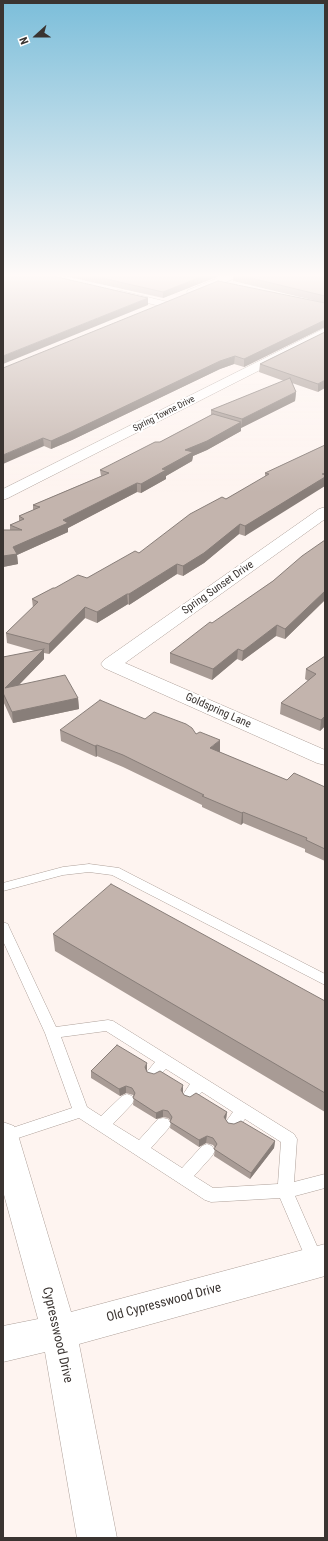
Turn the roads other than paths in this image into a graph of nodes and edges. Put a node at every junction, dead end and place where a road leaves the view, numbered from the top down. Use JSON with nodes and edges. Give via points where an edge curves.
{"nodes":[{"id":1,"x":294,"y":348,"type":"edge"},
{"id":2,"x":3,"y":495,"type":"edge"},
{"id":3,"x":325,"y":512,"type":"edge"},
{"id":4,"x":111,"y":664,"type":"joint"},
{"id":5,"x":325,"y":758,"type":"edge"},
{"id":6,"x":3,"y":887,"type":"edge"},
{"id":7,"x":3,"y":927,"type":"edge"},
{"id":8,"x":325,"y":980,"type":"edge"},
{"id":9,"x":52,"y":1033,"type":"junction"},
{"id":10,"x":165,"y":1061,"type":"junction"},
{"id":11,"x":153,"y":1073,"type":"edge"},
{"id":12,"x":200,"y":1084,"type":"junction"},
{"id":13,"x":189,"y":1096,"type":"edge"},
{"id":14,"x":127,"y":1100,"type":"dead end"},
{"id":15,"x":81,"y":1111,"type":"junction"},
{"id":16,"x":243,"y":1111,"type":"junction"},
{"id":17,"x":232,"y":1122,"type":"edge"},
{"id":18,"x":163,"y":1124,"type":"dead end"},
{"id":19,"x":102,"y":1125,"type":"junction"},
{"id":20,"x":3,"y":1136,"type":"edge"},
{"id":21,"x":140,"y":1149,"type":"junction"},
{"id":22,"x":207,"y":1151,"type":"dead end"},
{"id":23,"x":183,"y":1177,"type":"junction"},
{"id":24,"x":325,"y":1181,"type":"edge"},
{"id":25,"x":285,"y":1191,"type":"junction"},
{"id":26,"x":321,"y":1261,"type":"edge"},
{"id":27,"x":59,"y":1332,"type":"junction"},
{"id":28,"x":3,"y":1344,"type":"edge"},
{"id":29,"x":97,"y":1538,"type":"edge"}],
"edges":[{"from":1,"to":2,"type":"street","name":"Spring Towne Drive"},
{"from":3,"to":4,"type":"street","name":"Spring Sunset Drive"},
{"from":4,"to":5,"type":"street","name":"Goldspring Lane"},
{"from":6,"to":8,"type":"lane","via":[[63,871],[89,868],[115,871]]},
{"from":7,"to":9,"type":"lane"},
{"from":9,"to":10,"type":"lane","via":[[108,1025]]},
{"from":9,"to":15,"type":"lane"},
{"from":10,"to":11,"type":"lane"},
{"from":10,"to":12,"type":"lane"},
{"from":12,"to":13,"type":"lane"},
{"from":12,"to":16,"type":"lane"},
{"from":14,"to":19,"type":"lane"},
{"from":15,"to":19,"type":"lane"},
{"from":15,"to":20,"type":"lane"},
{"from":16,"to":17,"type":"lane"},
{"from":16,"to":25,"type":"lane","via":[[289,1139]]},
{"from":18,"to":21,"type":"lane"},
{"from":19,"to":21,"type":"lane"},
{"from":20,"to":27,"type":"street","name":"Cypresswood Drive"},
{"from":21,"to":23,"type":"lane"},
{"from":22,"to":23,"type":"lane"},
{"from":23,"to":25,"type":"lane","via":[[211,1195]]},
{"from":24,"to":25,"type":"lane"},
{"from":25,"to":26,"type":"lane"},
{"from":26,"to":27,"type":"street","name":"Old Cypresswood Drive"},
{"from":27,"to":28,"type":"street","name":"Old Cypresswood Drive"},
{"from":27,"to":29,"type":"street","name":"Cypresswood Drive"}]}
